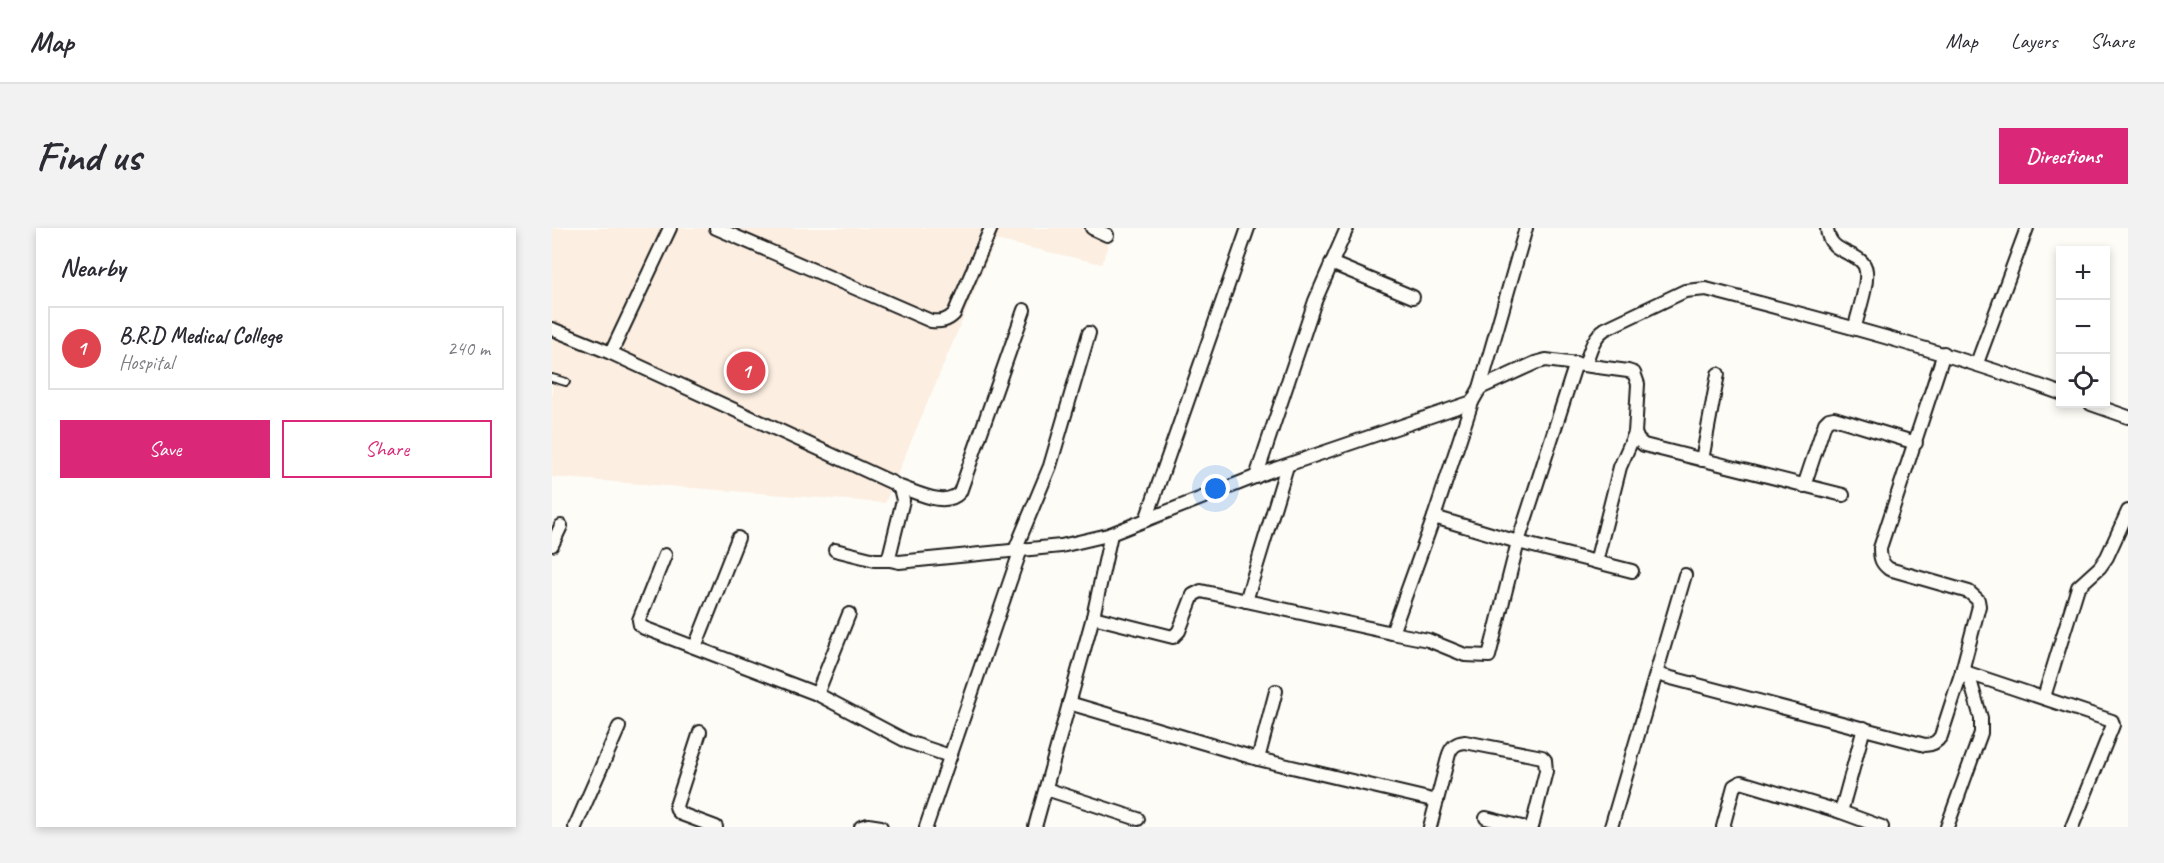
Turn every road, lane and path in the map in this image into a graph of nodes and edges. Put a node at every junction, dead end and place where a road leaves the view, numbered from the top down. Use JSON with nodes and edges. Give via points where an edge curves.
{"nodes":[{"id":1,"x":670,"y":228,"type":"edge"},
{"id":2,"x":716,"y":228,"type":"edge"},
{"id":3,"x":990,"y":228,"type":"edge"},
{"id":4,"x":1092,"y":228,"type":"edge"},
{"id":5,"x":1248,"y":228,"type":"edge"},
{"id":6,"x":1347,"y":228,"type":"edge"},
{"id":7,"x":1526,"y":228,"type":"edge"},
{"id":8,"x":1827,"y":228,"type":"edge"},
{"id":9,"x":2027,"y":228,"type":"edge"},
{"id":10,"x":1107,"y":235,"type":"dead end"},
{"id":11,"x":1331,"y":263,"type":"junction"},
{"id":12,"x":1413,"y":297,"type":"dead end"},
{"id":13,"x":1024,"y":310,"type":"dead end"},
{"id":14,"x":1855,"y":327,"type":"junction"},
{"id":15,"x":552,"y":328,"type":"edge"},
{"id":16,"x":1089,"y":333,"type":"dead end"},
{"id":17,"x":611,"y":353,"type":"junction"},
{"id":18,"x":1944,"y":353,"type":"junction"},
{"id":19,"x":1977,"y":363,"type":"junction"},
{"id":20,"x":1580,"y":364,"type":"junction"},
{"id":21,"x":1718,"y":374,"type":"dead end"},
{"id":22,"x":552,"y":378,"type":"edge"},
{"id":23,"x":566,"y":382,"type":"dead end"},
{"id":24,"x":1480,"y":388,"type":"junction"},
{"id":25,"x":2056,"y":391,"type":"edge"},
{"id":26,"x":1472,"y":402,"type":"junction"},
{"id":27,"x":2102,"y":408,"type":"edge"},
{"id":28,"x":2128,"y":417,"type":"edge"},
{"id":29,"x":1635,"y":433,"type":"junction"},
{"id":30,"x":1916,"y":443,"type":"junction"},
{"id":31,"x":1702,"y":460,"type":"junction"},
{"id":32,"x":1287,"y":465,"type":"junction"},
{"id":33,"x":1256,"y":477,"type":"junction"},
{"id":34,"x":897,"y":486,"type":"junction"},
{"id":35,"x":1804,"y":486,"type":"junction"},
{"id":36,"x":1843,"y":495,"type":"dead end"},
{"id":37,"x":2128,"y":511,"type":"edge"},
{"id":38,"x":1434,"y":517,"type":"junction"},
{"id":39,"x":1146,"y":520,"type":"junction"},
{"id":40,"x":561,"y":526,"type":"dead end"},
{"id":41,"x":1112,"y":534,"type":"junction"},
{"id":42,"x":738,"y":538,"type":"dead end"},
{"id":43,"x":1518,"y":542,"type":"junction"},
{"id":44,"x":552,"y":545,"type":"edge"},
{"id":45,"x":1018,"y":549,"type":"junction"},
{"id":46,"x":835,"y":550,"type":"dead end"},
{"id":47,"x":665,"y":555,"type":"dead end"},
{"id":48,"x":890,"y":560,"type":"junction"},
{"id":49,"x":1596,"y":562,"type":"junction"},
{"id":50,"x":1632,"y":571,"type":"dead end"},
{"id":51,"x":1685,"y":575,"type":"dead end"},
{"id":52,"x":1246,"y":601,"type":"junction"},
{"id":53,"x":849,"y":614,"type":"dead end"},
{"id":54,"x":1093,"y":617,"type":"junction"},
{"id":55,"x":1392,"y":633,"type":"junction"},
{"id":56,"x":695,"y":647,"type":"junction"},
{"id":57,"x":1965,"y":672,"type":"junction"},
{"id":58,"x":1656,"y":674,"type":"junction"},
{"id":59,"x":1276,"y":691,"type":"dead end"},
{"id":60,"x":817,"y":694,"type":"junction"},
{"id":61,"x":2044,"y":698,"type":"junction"},
{"id":62,"x":1070,"y":703,"type":"junction"},
{"id":63,"x":619,"y":727,"type":"dead end"},
{"id":64,"x":1864,"y":728,"type":"junction"},
{"id":65,"x":700,"y":732,"type":"dead end"},
{"id":66,"x":951,"y":756,"type":"junction"},
{"id":67,"x":1258,"y":759,"type":"junction"},
{"id":68,"x":1046,"y":789,"type":"junction"},
{"id":69,"x":1437,"y":801,"type":"junction"},
{"id":70,"x":1841,"y":812,"type":"junction"},
{"id":71,"x":1486,"y":818,"type":"dead end"},
{"id":72,"x":1138,"y":819,"type":"dead end"},
{"id":73,"x":575,"y":827,"type":"edge"},
{"id":74,"x":716,"y":827,"type":"edge"},
{"id":75,"x":861,"y":827,"type":"edge"},
{"id":76,"x":881,"y":827,"type":"edge"},
{"id":77,"x":926,"y":827,"type":"edge"},
{"id":78,"x":1035,"y":827,"type":"edge"},
{"id":79,"x":1430,"y":827,"type":"edge"},
{"id":80,"x":1522,"y":827,"type":"edge"},
{"id":81,"x":1532,"y":827,"type":"edge"},
{"id":82,"x":1611,"y":827,"type":"edge"},
{"id":83,"x":1723,"y":827,"type":"edge"},
{"id":84,"x":1882,"y":827,"type":"edge"},
{"id":85,"x":1947,"y":827,"type":"edge"},
{"id":86,"x":2072,"y":827,"type":"edge"}],
"edges":[{"from":1,"to":17,"type":"street"},
{"from":2,"to":3,"type":"street","via":[[939,322],[954,314]]},
{"from":4,"to":10,"type":"street"},
{"from":5,"to":39,"type":"street"},
{"from":6,"to":11,"type":"street"},
{"from":7,"to":24,"type":"street"},
{"from":8,"to":14,"type":"street","via":[[1830,242],[1865,266]]},
{"from":9,"to":19,"type":"street"},
{"from":11,"to":12,"type":"street"},
{"from":11,"to":33,"type":"street"},
{"from":13,"to":34,"type":"street","via":[[960,492],[949,500]]},
{"from":14,"to":18,"type":"street"},
{"from":14,"to":20,"type":"street","via":[[1695,289],[1598,334]]},
{"from":15,"to":17,"type":"street"},
{"from":16,"to":45,"type":"street","via":[[1050,466]]},
{"from":17,"to":34,"type":"street"},
{"from":18,"to":19,"type":"street"},
{"from":18,"to":30,"type":"street"},
{"from":19,"to":25,"type":"street"},
{"from":20,"to":24,"type":"street","via":[[1546,360]]},
{"from":20,"to":29,"type":"street","via":[[1634,373],[1638,384]]},
{"from":20,"to":43,"type":"street"},
{"from":21,"to":31,"type":"street"},
{"from":22,"to":23,"type":"lane"},
{"from":24,"to":26,"type":"street"},
{"from":26,"to":32,"type":"street"},
{"from":26,"to":38,"type":"street"},
{"from":27,"to":28,"type":"street"},
{"from":29,"to":31,"type":"street","via":[[1644,445]]},
{"from":29,"to":49,"type":"street","via":[[1620,467]]},
{"from":30,"to":35,"type":"street","via":[[1829,419]]},
{"from":30,"to":57,"type":"street","via":[[1880,556],[1888,569],[1970,592],[1978,600]]},
{"from":31,"to":35,"type":"street"},
{"from":32,"to":33,"type":"street"},
{"from":32,"to":52,"type":"street"},
{"from":33,"to":39,"type":"street"},
{"from":34,"to":48,"type":"street","via":[[903,501]]},
{"from":35,"to":36,"type":"street"},
{"from":37,"to":61,"type":"street","via":[[2107,557],[2078,587]]},
{"from":38,"to":43,"type":"street"},
{"from":38,"to":55,"type":"street"},
{"from":39,"to":41,"type":"street"},
{"from":40,"to":44,"type":"street"},
{"from":41,"to":45,"type":"street","via":[[1061,546]]},
{"from":41,"to":54,"type":"street"},
{"from":42,"to":56,"type":"street"},
{"from":43,"to":49,"type":"street"},
{"from":43,"to":55,"type":"street","via":[[1489,656],[1465,655],[1428,640]]},
{"from":45,"to":48,"type":"street"},
{"from":45,"to":66,"type":"street"},
{"from":46,"to":48,"type":"street"},
{"from":47,"to":56,"type":"street","via":[[640,625]]},
{"from":49,"to":50,"type":"street"},
{"from":51,"to":58,"type":"street"},
{"from":52,"to":54,"type":"street","via":[[1197,592],[1173,637]]},
{"from":52,"to":55,"type":"street"},
{"from":53,"to":60,"type":"street"},
{"from":54,"to":62,"type":"street"},
{"from":56,"to":60,"type":"street"},
{"from":57,"to":61,"type":"street"},
{"from":57,"to":64,"type":"street","via":[[1941,736],[1931,745]]},
{"from":57,"to":85,"type":"street","via":[[1981,718],[1981,733]]},
{"from":58,"to":64,"type":"street"},
{"from":58,"to":82,"type":"street"},
{"from":59,"to":67,"type":"street"},
{"from":60,"to":66,"type":"street","via":[[908,742]]},
{"from":61,"to":86,"type":"street","via":[[2108,718],[2113,725]]},
{"from":62,"to":67,"type":"street"},
{"from":62,"to":68,"type":"street"},
{"from":63,"to":73,"type":"street"},
{"from":64,"to":70,"type":"street"},
{"from":65,"to":74,"type":"street","via":[[676,806],[681,814]]},
{"from":66,"to":77,"type":"street"},
{"from":67,"to":69,"type":"street"},
{"from":68,"to":72,"type":"street"},
{"from":68,"to":78,"type":"street"},
{"from":69,"to":79,"type":"street"},
{"from":69,"to":81,"type":"street","via":[[1449,754],[1457,743],[1542,757],[1546,771]]},
{"from":70,"to":83,"type":"street","via":[[1741,782],[1734,786]]},
{"from":70,"to":84,"type":"street"},
{"from":71,"to":80,"type":"street"},
{"from":75,"to":76,"type":"street"}]}
